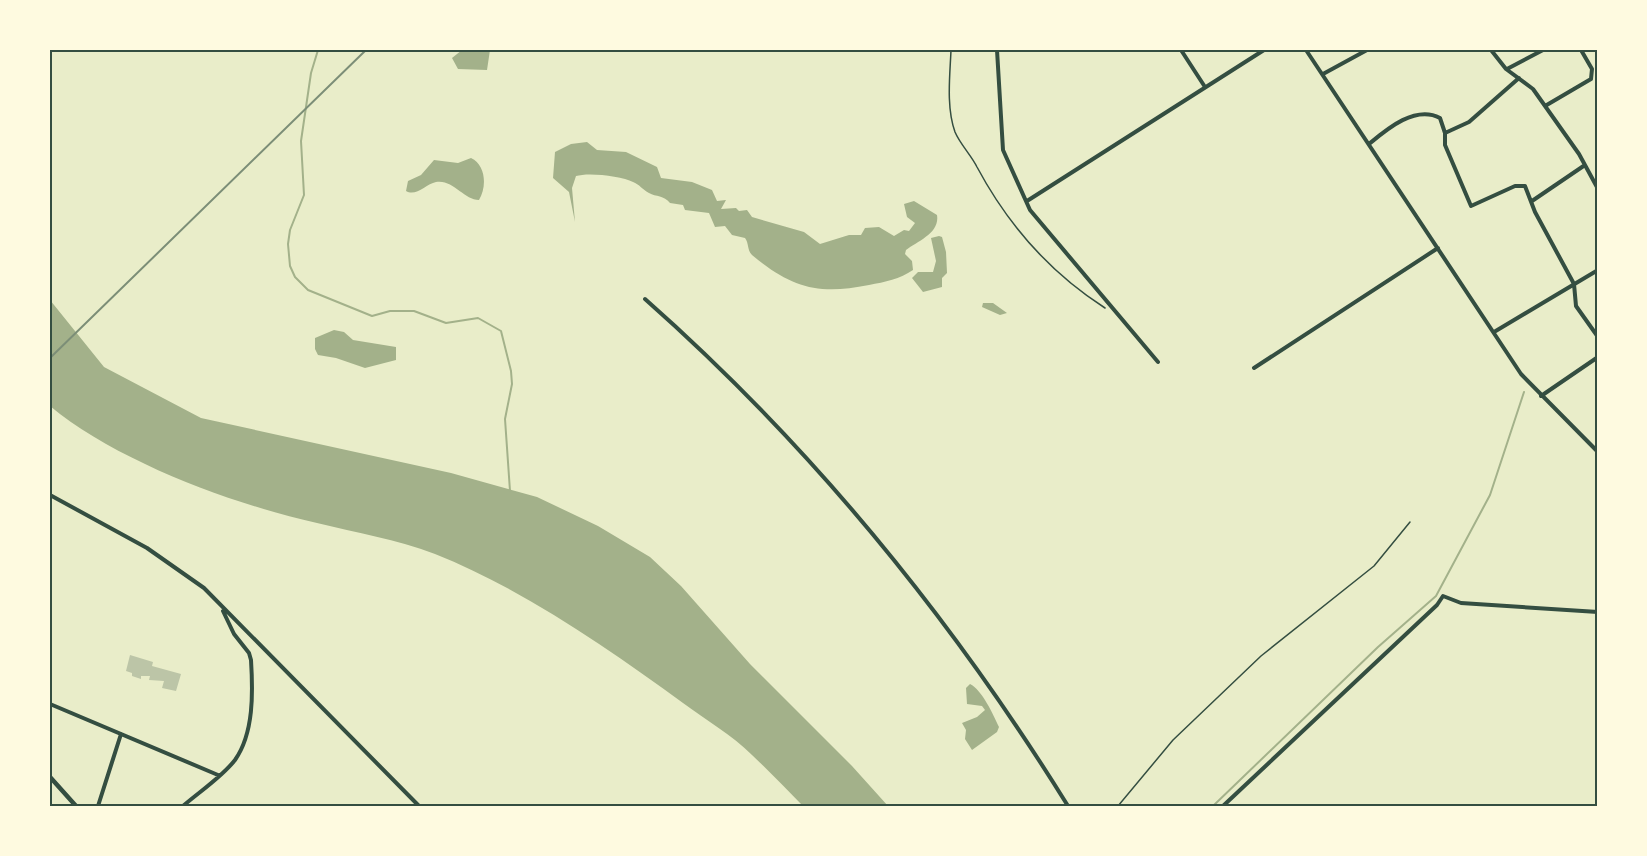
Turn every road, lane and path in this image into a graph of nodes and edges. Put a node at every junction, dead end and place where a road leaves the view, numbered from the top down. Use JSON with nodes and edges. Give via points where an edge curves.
{"nodes":[{"id":1,"x":951,"y":50,"type":"edge"},
{"id":2,"x":997,"y":50,"type":"edge"},
{"id":3,"x":1181,"y":50,"type":"edge"},
{"id":4,"x":1264,"y":50,"type":"edge"},
{"id":5,"x":1306,"y":50,"type":"edge"},
{"id":6,"x":1367,"y":50,"type":"edge"},
{"id":7,"x":1491,"y":50,"type":"edge"},
{"id":8,"x":1543,"y":50,"type":"edge"},
{"id":9,"x":1581,"y":50,"type":"edge"},
{"id":10,"x":1506,"y":69,"type":"junction"},
{"id":11,"x":1323,"y":74,"type":"junction"},
{"id":12,"x":1518,"y":78,"type":"junction"},
{"id":13,"x":1205,"y":87,"type":"junction"},
{"id":14,"x":1545,"y":106,"type":"junction"},
{"id":15,"x":1445,"y":133,"type":"junction"},
{"id":16,"x":1368,"y":144,"type":"junction"},
{"id":17,"x":1585,"y":165,"type":"junction"},
{"id":18,"x":1598,"y":189,"type":"edge"},
{"id":19,"x":1027,"y":201,"type":"junction"},
{"id":20,"x":1532,"y":201,"type":"junction"},
{"id":21,"x":1438,"y":248,"type":"junction"},
{"id":22,"x":1598,"y":270,"type":"edge"},
{"id":23,"x":1574,"y":284,"type":"junction"},
{"id":24,"x":645,"y":299,"type":"dead end"},
{"id":25,"x":1118,"y":316,"type":"junction"},
{"id":26,"x":1494,"y":332,"type":"junction"},
{"id":27,"x":1598,"y":337,"type":"edge"},
{"id":28,"x":1598,"y":357,"type":"edge"},
{"id":29,"x":1158,"y":362,"type":"dead end"},
{"id":30,"x":1254,"y":368,"type":"dead end"},
{"id":31,"x":1541,"y":396,"type":"junction"},
{"id":32,"x":1598,"y":452,"type":"edge"},
{"id":33,"x":50,"y":495,"type":"edge"},
{"id":34,"x":1410,"y":522,"type":"dead end"},
{"id":35,"x":223,"y":609,"type":"junction"},
{"id":36,"x":1598,"y":612,"type":"edge"},
{"id":37,"x":50,"y":704,"type":"edge"},
{"id":38,"x":121,"y":734,"type":"junction"},
{"id":39,"x":218,"y":775,"type":"junction"},
{"id":40,"x":50,"y":777,"type":"edge"},
{"id":41,"x":76,"y":807,"type":"edge"},
{"id":42,"x":98,"y":807,"type":"edge"},
{"id":43,"x":183,"y":807,"type":"edge"},
{"id":44,"x":419,"y":807,"type":"edge"},
{"id":45,"x":1068,"y":807,"type":"edge"},
{"id":46,"x":1118,"y":807,"type":"edge"},
{"id":47,"x":1223,"y":807,"type":"edge"}],
"edges":[{"from":1,"to":25,"type":"path","via":[[955,133],[1000,207],[1050,265]]},
{"from":2,"to":19,"type":"street","via":[[1003,150]]},
{"from":3,"to":13,"type":"street"},
{"from":4,"to":13,"type":"street"},
{"from":5,"to":11,"type":"street"},
{"from":6,"to":11,"type":"street"},
{"from":7,"to":10,"type":"street"},
{"from":8,"to":10,"type":"street"},
{"from":9,"to":14,"type":"street","via":[[1592,69],[1591,79]]},
{"from":10,"to":12,"type":"street"},
{"from":11,"to":16,"type":"street"},
{"from":12,"to":14,"type":"street","via":[[1533,89]]},
{"from":12,"to":15,"type":"street","via":[[1477,116]]},
{"from":13,"to":19,"type":"street"},
{"from":14,"to":17,"type":"street"},
{"from":15,"to":16,"type":"street","via":[[1440,118],[1423,114],[1392,126]]},
{"from":15,"to":20,"type":"street","via":[[1445,145],[1471,206],[1515,186],[1525,186]]},
{"from":16,"to":21,"type":"street"},
{"from":17,"to":18,"type":"street"},
{"from":17,"to":20,"type":"street"},
{"from":19,"to":25,"type":"street","via":[[1030,210]]},
{"from":20,"to":23,"type":"street","via":[[1534,212]]},
{"from":21,"to":26,"type":"street"},
{"from":21,"to":30,"type":"street"},
{"from":22,"to":23,"type":"street"},
{"from":23,"to":26,"type":"street"},
{"from":23,"to":27,"type":"street","via":[[1576,306]]},
{"from":24,"to":45,"type":"street","via":[[800,450],[882,546],[957,642]]},
{"from":25,"to":29,"type":"street"},
{"from":26,"to":31,"type":"street","via":[[1521,374]]},
{"from":28,"to":31,"type":"street"},
{"from":31,"to":32,"type":"street"},
{"from":33,"to":35,"type":"street","via":[[167,560],[204,588]]},
{"from":34,"to":46,"type":"path","via":[[1374,566],[1262,656],[1173,740]]},
{"from":35,"to":39,"type":"street","via":[[234,634],[249,653],[251,672],[247,735],[234,761]]},
{"from":35,"to":44,"type":"street"},
{"from":36,"to":47,"type":"street","via":[[1461,603],[1443,596]]},
{"from":37,"to":38,"type":"street"},
{"from":38,"to":39,"type":"street"},
{"from":38,"to":42,"type":"street"},
{"from":39,"to":43,"type":"street"},
{"from":40,"to":41,"type":"street"}]}
